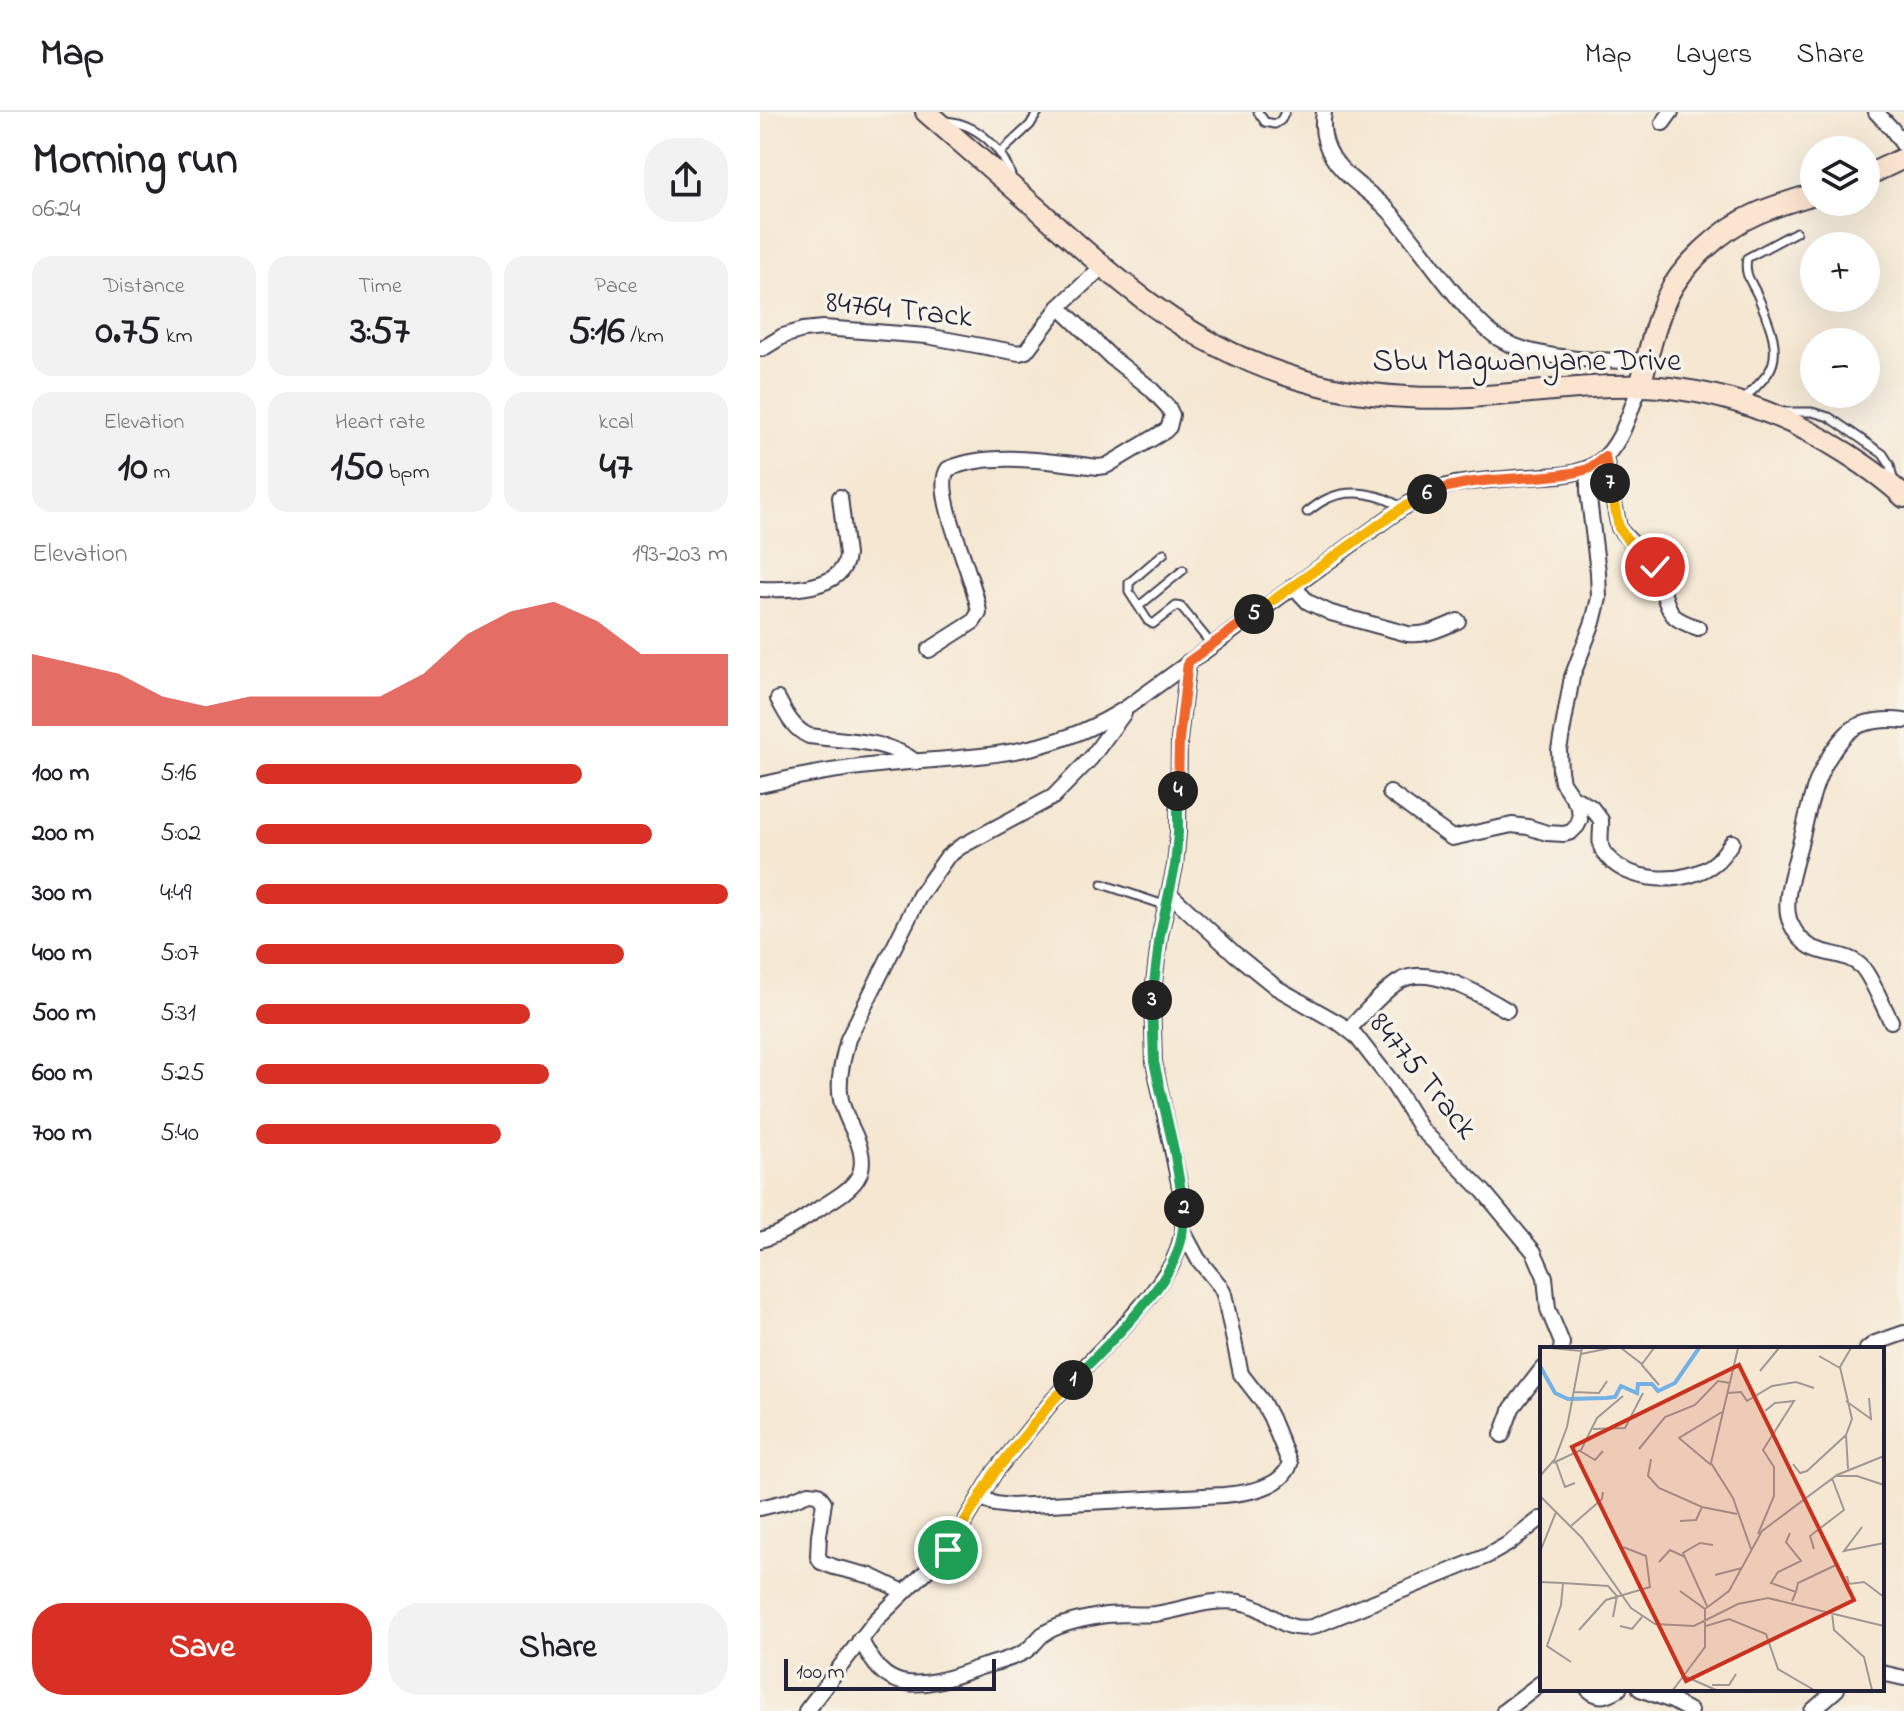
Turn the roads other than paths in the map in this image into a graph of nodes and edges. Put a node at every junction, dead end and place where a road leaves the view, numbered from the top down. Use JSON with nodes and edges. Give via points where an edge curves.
{"nodes":[{"id":1,"x":1038,"y":112,"type":"edge"},
{"id":2,"x":1258,"y":112,"type":"edge"},
{"id":3,"x":1285,"y":112,"type":"edge"},
{"id":4,"x":1324,"y":112,"type":"edge"},
{"id":5,"x":1876,"y":112,"type":"edge"},
{"id":6,"x":930,"y":116,"type":"edge"},
{"id":7,"x":1904,"y":146,"type":"edge"},
{"id":8,"x":1000,"y":153,"type":"junction"},
{"id":9,"x":1904,"y":158,"type":"edge"},
{"id":10,"x":1880,"y":169,"type":"edge"},
{"id":11,"x":1015,"y":189,"type":"junction"},
{"id":12,"x":1800,"y":199,"type":"edge"},
{"id":13,"x":1796,"y":232,"type":"dead end"},
{"id":14,"x":1102,"y":267,"type":"junction"},
{"id":15,"x":1059,"y":307,"type":"junction"},
{"id":16,"x":762,"y":349,"type":"dead end"},
{"id":17,"x":1647,"y":361,"type":"junction"},
{"id":18,"x":1640,"y":386,"type":"junction"},
{"id":19,"x":1741,"y":403,"type":"junction"},
{"id":20,"x":1605,"y":457,"type":"junction"},
{"id":21,"x":1588,"y":469,"type":"junction"},
{"id":22,"x":1899,"y":492,"type":"edge"},
{"id":23,"x":840,"y":497,"type":"dead end"},
{"id":24,"x":1402,"y":508,"type":"junction"},
{"id":25,"x":1307,"y":512,"type":"dead end"},
{"id":26,"x":1164,"y":553,"type":"dead end"},
{"id":27,"x":1183,"y":570,"type":"dead end"},
{"id":28,"x":1293,"y":586,"type":"junction"},
{"id":29,"x":760,"y":589,"type":"edge"},
{"id":30,"x":1139,"y":606,"type":"junction"},
{"id":31,"x":1458,"y":621,"type":"dead end"},
{"id":32,"x":1698,"y":628,"type":"dead end"},
{"id":33,"x":1212,"y":645,"type":"junction"},
{"id":34,"x":929,"y":650,"type":"dead end"},
{"id":35,"x":1188,"y":662,"type":"junction"},
{"id":36,"x":778,"y":699,"type":"dead end"},
{"id":37,"x":1129,"y":706,"type":"junction"},
{"id":38,"x":1904,"y":721,"type":"edge"},
{"id":39,"x":916,"y":762,"type":"junction"},
{"id":40,"x":760,"y":785,"type":"edge"},
{"id":41,"x":1390,"y":793,"type":"dead end"},
{"id":42,"x":1569,"y":794,"type":"junction"},
{"id":43,"x":1732,"y":842,"type":"dead end"},
{"id":44,"x":1102,"y":884,"type":"dead end"},
{"id":45,"x":1168,"y":900,"type":"junction"},
{"id":46,"x":1507,"y":1010,"type":"dead end"},
{"id":47,"x":1891,"y":1021,"type":"dead end"},
{"id":48,"x":1349,"y":1029,"type":"junction"},
{"id":49,"x":1183,"y":1231,"type":"junction"},
{"id":50,"x":760,"y":1240,"type":"edge"},
{"id":51,"x":1904,"y":1333,"type":"edge"},
{"id":52,"x":1561,"y":1347,"type":"edge"},
{"id":53,"x":1870,"y":1347,"type":"edge"},
{"id":54,"x":1540,"y":1372,"type":"edge"},
{"id":55,"x":1502,"y":1435,"type":"dead end"},
{"id":56,"x":980,"y":1497,"type":"junction"},
{"id":57,"x":760,"y":1508,"type":"edge"},
{"id":58,"x":1540,"y":1519,"type":"edge"},
{"id":59,"x":904,"y":1592,"type":"junction"},
{"id":60,"x":860,"y":1639,"type":"junction"},
{"id":61,"x":1884,"y":1673,"type":"edge"},
{"id":62,"x":1904,"y":1678,"type":"edge"},
{"id":63,"x":1540,"y":1684,"type":"edge"},
{"id":64,"x":1591,"y":1691,"type":"edge"},
{"id":65,"x":1615,"y":1691,"type":"edge"},
{"id":66,"x":1645,"y":1691,"type":"edge"},
{"id":67,"x":1835,"y":1691,"type":"edge"},
{"id":68,"x":806,"y":1711,"type":"edge"},
{"id":69,"x":1504,"y":1711,"type":"edge"},
{"id":70,"x":1690,"y":1711,"type":"edge"},
{"id":71,"x":1812,"y":1711,"type":"edge"}],
"edges":[{"from":1,"to":8,"type":"lane"},
{"from":2,"to":3,"type":"lane","via":[[1265,122],[1275,124]]},
{"from":4,"to":17,"type":"street","via":[[1325,143],[1334,160],[1392,213],[1485,328],[1512,345],[1561,357]]},
{"from":5,"to":7,"type":"street"},
{"from":6,"to":8,"type":"lane","via":[[966,126]]},
{"from":6,"to":11,"type":"main road","name":"Sbu Magwanyane Drive"},
{"from":8,"to":11,"type":"lane"},
{"from":9,"to":10,"type":"main road"},
{"from":11,"to":14,"type":"main road","name":"Sbu Magwanyane Drive"},
{"from":12,"to":17,"type":"main road","via":[[1731,228],[1684,271],[1668,296]]},
{"from":13,"to":19,"type":"lane","via":[[1747,258],[1745,269],[1775,345],[1775,360]]},
{"from":14,"to":15,"type":"street"},
{"from":14,"to":18,"type":"main road","name":"Sbu Magwanyane Drive","via":[[1157,310],[1230,354],[1352,393],[1455,397]]},
{"from":15,"to":16,"type":"street","name":"84764 Track","via":[[1026,351],[823,328],[783,336]]},
{"from":15,"to":34,"type":"street","via":[[1159,397],[1170,411],[1169,427],[1106,466],[1010,459],[948,469],[944,488],[979,613]]},
{"from":17,"to":18,"type":"main road"},
{"from":18,"to":19,"type":"main road","name":"Sbu Magwanyane Drive","via":[[1684,389]]},
{"from":18,"to":20,"type":"street"},
{"from":19,"to":22,"type":"main road","name":"Sbu Magwanyane Drive","via":[[1823,438]]},
{"from":20,"to":21,"type":"street"},
{"from":20,"to":32,"type":"street","via":[[1619,528],[1655,567],[1671,612]]},
{"from":21,"to":24,"type":"street","via":[[1452,485]]},
{"from":21,"to":42,"type":"street","via":[[1599,598],[1572,677],[1559,750],[1562,782]]},
{"from":23,"to":29,"type":"street","via":[[847,562],[840,573],[798,589]]},
{"from":24,"to":25,"type":"lane","via":[[1384,498],[1350,494],[1333,496]]},
{"from":24,"to":28,"type":"street"},
{"from":26,"to":30,"type":"lane","via":[[1129,583]]},
{"from":27,"to":30,"type":"lane"},
{"from":28,"to":31,"type":"street","via":[[1317,607],[1394,631],[1418,635]]},
{"from":28,"to":33,"type":"street"},
{"from":30,"to":33,"type":"lane","via":[[1153,624],[1179,606]]},
{"from":33,"to":35,"type":"street"},
{"from":35,"to":37,"type":"street"},
{"from":35,"to":45,"type":"street","via":[[1179,740],[1178,833]]},
{"from":36,"to":39,"type":"street","via":[[802,733],[890,747]]},
{"from":37,"to":39,"type":"street","via":[[1079,733],[1036,747]]},
{"from":37,"to":50,"type":"street","via":[[1091,758],[1053,797],[960,847],[928,881],[843,1057],[839,1086],[863,1157],[859,1175],[829,1203]]},
{"from":38,"to":47,"type":"street","via":[[1864,723],[1833,752],[1813,792],[1789,889],[1788,914],[1802,940],[1861,966]]},
{"from":39,"to":40,"type":"street"},
{"from":41,"to":42,"type":"street","via":[[1455,838],[1512,825],[1571,832],[1581,814]]},
{"from":42,"to":43,"type":"street","via":[[1598,814],[1603,852],[1641,877],[1694,873],[1716,862]]},
{"from":44,"to":45,"type":"lane"},
{"from":45,"to":48,"type":"street","name":"84775 Track","via":[[1277,988]]},
{"from":45,"to":49,"type":"street","via":[[1155,966],[1152,1026],[1154,1062],[1183,1202]]},
{"from":46,"to":48,"type":"street","via":[[1464,988],[1417,974],[1392,987]]},
{"from":48,"to":52,"type":"street","name":"84775 Track","via":[[1421,1129],[1534,1252]]},
{"from":49,"to":56,"type":"street","via":[[1172,1264],[1150,1296],[1054,1399]]},
{"from":49,"to":56,"type":"street","via":[[1224,1294],[1239,1368],[1271,1418],[1289,1460],[1286,1474],[1241,1493],[1011,1506]]},
{"from":51,"to":53,"type":"street"},
{"from":54,"to":55,"type":"street","via":[[1512,1408]]},
{"from":56,"to":59,"type":"street","via":[[948,1550]]},
{"from":57,"to":59,"type":"street","via":[[818,1494],[824,1502],[821,1562]]},
{"from":58,"to":60,"type":"street","via":[[1487,1556],[1312,1627],[1295,1629],[1238,1602],[1099,1616],[1052,1630],[1013,1657],[921,1683],[898,1681],[881,1672]]},
{"from":59,"to":60,"type":"street"},
{"from":60,"to":68,"type":"street"},
{"from":61,"to":62,"type":"street"},
{"from":63,"to":69,"type":"street"},
{"from":64,"to":65,"type":"street","via":[[1598,1696]]},
{"from":66,"to":70,"type":"street"},
{"from":67,"to":71,"type":"street"}]}
